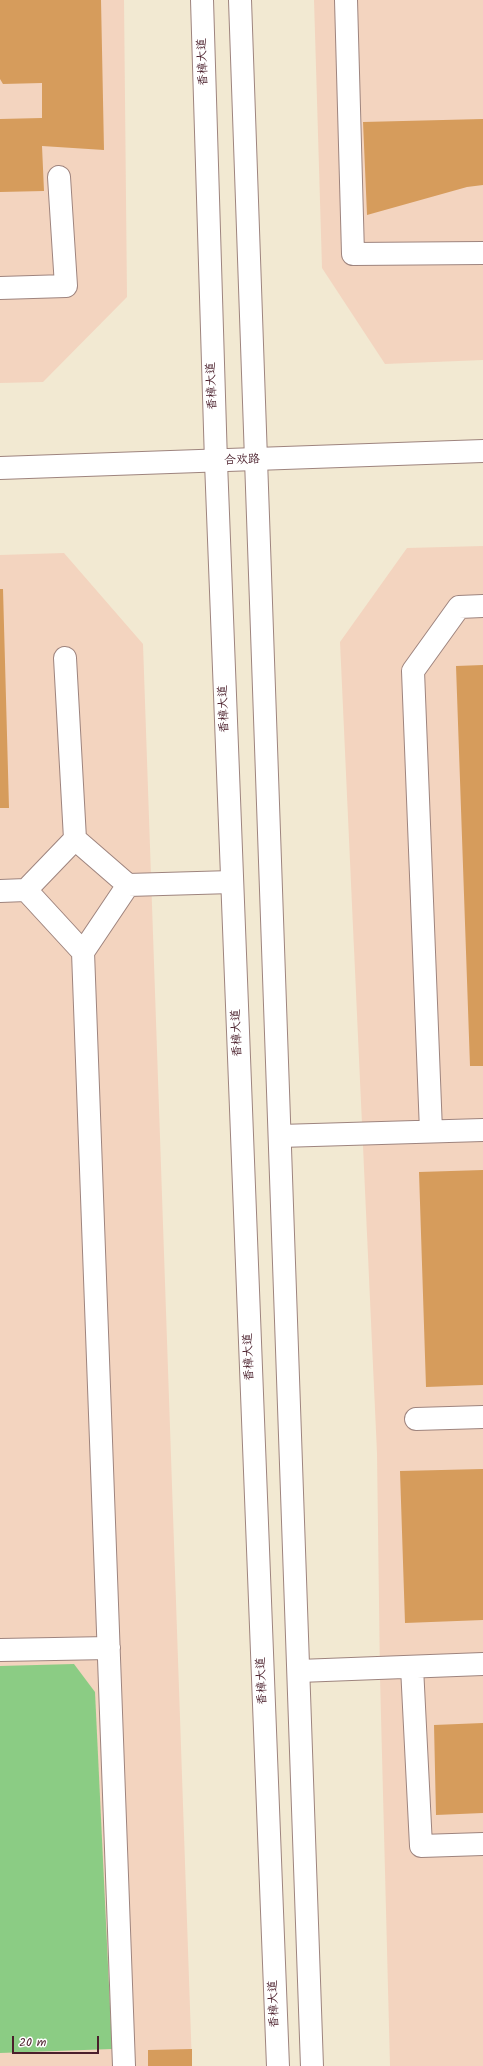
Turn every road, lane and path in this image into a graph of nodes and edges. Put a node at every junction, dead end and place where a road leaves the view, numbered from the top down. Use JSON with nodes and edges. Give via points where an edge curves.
{"nodes":[{"id":1,"x":202,"y":0,"type":"edge"},
{"id":2,"x":240,"y":0,"type":"edge"},
{"id":3,"x":346,"y":0,"type":"edge"},
{"id":4,"x":59,"y":177,"type":"dead end"},
{"id":5,"x":483,"y":253,"type":"edge"},
{"id":6,"x":0,"y":288,"type":"edge"},
{"id":7,"x":483,"y":451,"type":"edge"},
{"id":8,"x":256,"y":460,"type":"junction"},
{"id":9,"x":216,"y":462,"type":"junction"},
{"id":10,"x":0,"y":468,"type":"edge"},
{"id":11,"x":483,"y":606,"type":"edge"},
{"id":12,"x":65,"y":658,"type":"dead end"},
{"id":13,"x":75,"y":839,"type":"junction"},
{"id":14,"x":232,"y":882,"type":"junction"},
{"id":15,"x":128,"y":885,"type":"junction"},
{"id":16,"x":26,"y":890,"type":"junction"},
{"id":17,"x":0,"y":891,"type":"edge"},
{"id":18,"x":83,"y":952,"type":"junction"},
{"id":19,"x":483,"y":1130,"type":"edge"},
{"id":20,"x":431,"y":1131,"type":"junction"},
{"id":21,"x":280,"y":1136,"type":"junction"},
{"id":22,"x":483,"y":1417,"type":"edge"},
{"id":23,"x":416,"y":1419,"type":"dead end"},
{"id":24,"x":109,"y":1648,"type":"junction"},
{"id":25,"x":0,"y":1650,"type":"edge"},
{"id":26,"x":483,"y":1664,"type":"edge"},
{"id":27,"x":412,"y":1667,"type":"junction"},
{"id":28,"x":299,"y":1671,"type":"junction"},
{"id":29,"x":483,"y":1844,"type":"edge"},
{"id":30,"x":124,"y":2066,"type":"edge"},
{"id":31,"x":278,"y":2066,"type":"edge"},
{"id":32,"x":312,"y":2066,"type":"edge"}],
"edges":[{"from":1,"to":9,"type":"main road","name":"香樟大道"},
{"from":2,"to":8,"type":"main road"},
{"from":3,"to":5,"type":"main road","via":[[353,254]]},
{"from":4,"to":6,"type":"main road","via":[[66,286]]},
{"from":7,"to":8,"type":"main road","name":"合欢路"},
{"from":8,"to":9,"type":"main road","name":"合欢路"},
{"from":8,"to":21,"type":"main road"},
{"from":9,"to":10,"type":"main road","name":"合欢路"},
{"from":9,"to":14,"type":"main road","name":"香樟大道"},
{"from":11,"to":20,"type":"main road","via":[[459,607],[413,671]]},
{"from":12,"to":13,"type":"main road"},
{"from":13,"to":15,"type":"main road"},
{"from":13,"to":16,"type":"main road"},
{"from":14,"to":15,"type":"main road"},
{"from":14,"to":31,"type":"main road","name":"香樟大道"},
{"from":15,"to":18,"type":"main road"},
{"from":16,"to":17,"type":"main road"},
{"from":16,"to":18,"type":"main road"},
{"from":18,"to":24,"type":"main road"},
{"from":19,"to":20,"type":"main road"},
{"from":20,"to":21,"type":"main road"},
{"from":21,"to":28,"type":"main road"},
{"from":22,"to":23,"type":"main road"},
{"from":24,"to":25,"type":"main road"},
{"from":24,"to":30,"type":"main road"},
{"from":26,"to":27,"type":"main road"},
{"from":27,"to":28,"type":"main road"},
{"from":27,"to":29,"type":"main road","via":[[421,1846]]},
{"from":28,"to":32,"type":"main road"}]}
